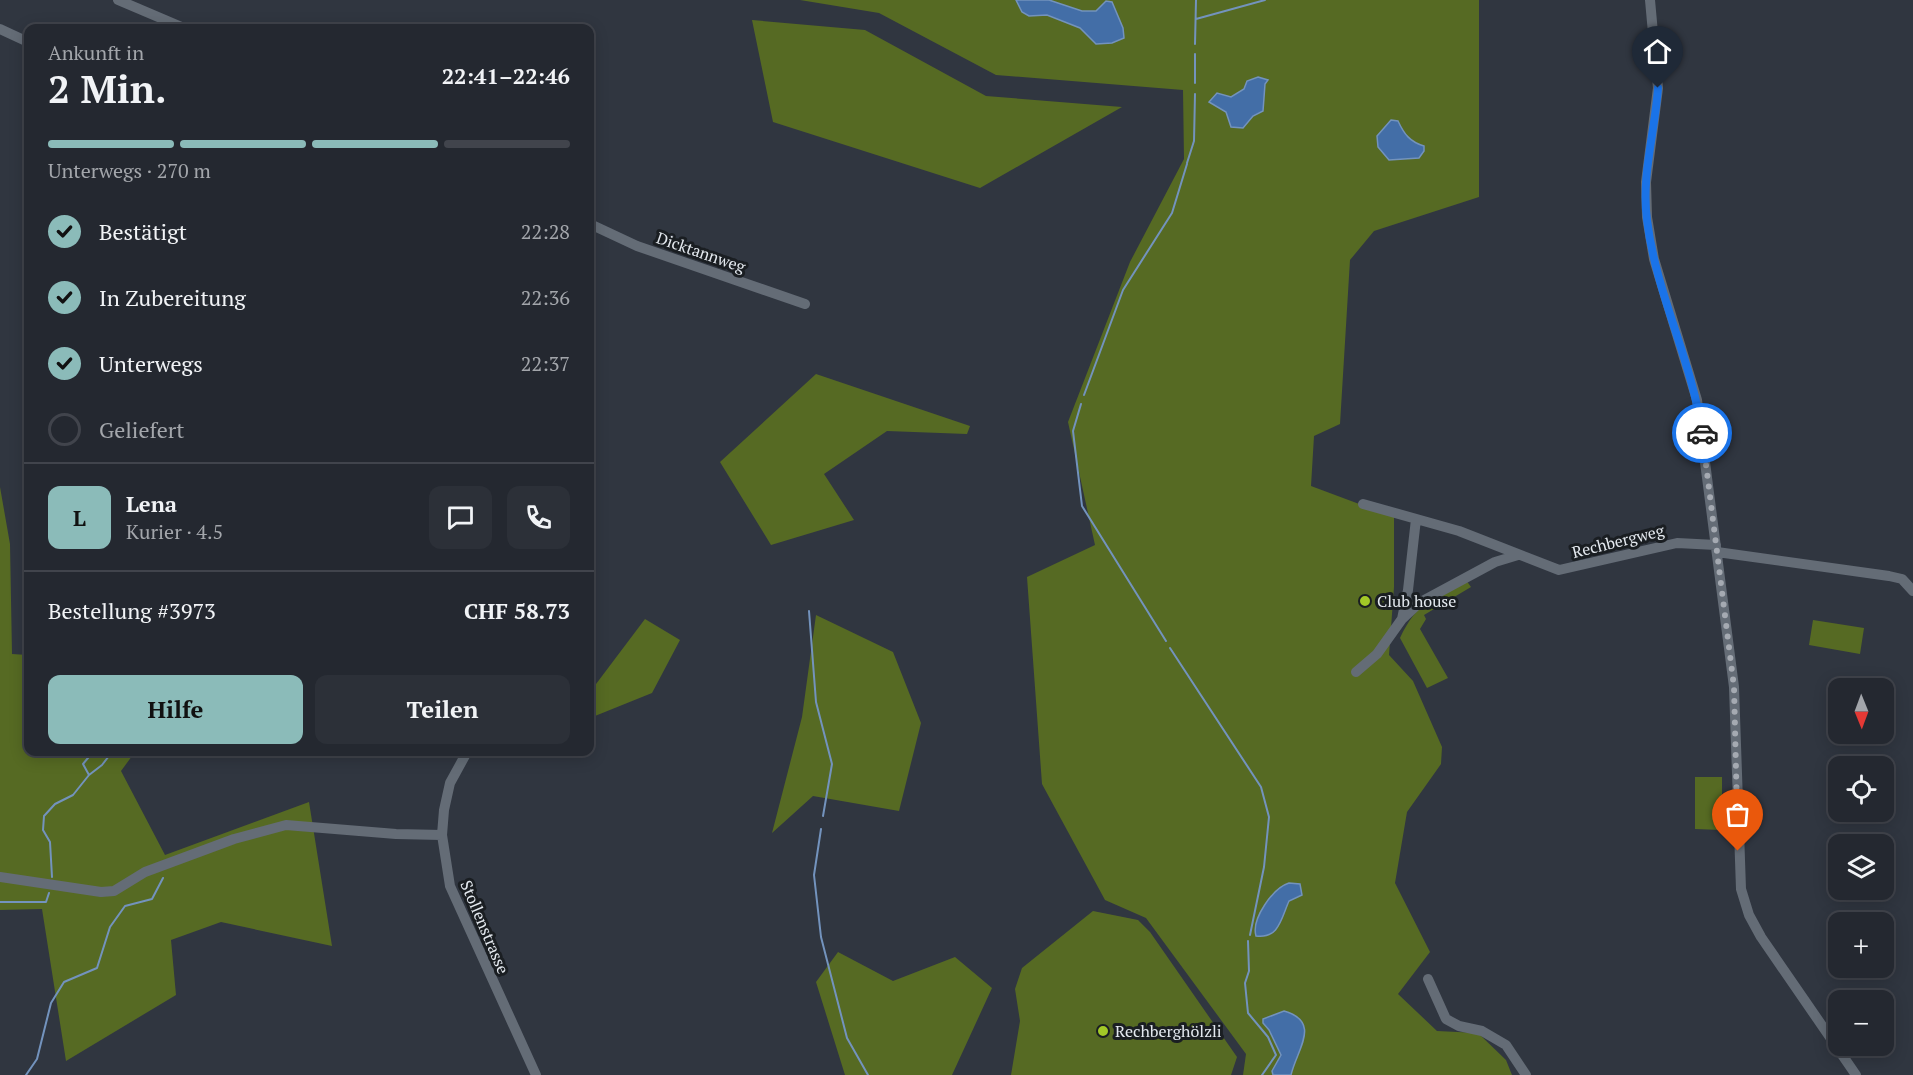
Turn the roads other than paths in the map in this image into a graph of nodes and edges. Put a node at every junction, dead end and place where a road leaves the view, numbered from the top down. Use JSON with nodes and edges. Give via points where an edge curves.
{"nodes":[{"id":1,"x":118,"y":0,"type":"edge"},
{"id":2,"x":1650,"y":0,"type":"edge"},
{"id":3,"x":174,"y":24,"type":"edge"},
{"id":4,"x":0,"y":29,"type":"edge"},
{"id":5,"x":24,"y":40,"type":"edge"},
{"id":6,"x":594,"y":226,"type":"edge"},
{"id":7,"x":805,"y":304,"type":"dead end"},
{"id":8,"x":1363,"y":504,"type":"dead end"},
{"id":9,"x":1416,"y":519,"type":"junction"},
{"id":10,"x":1717,"y":548,"type":"junction"},
{"id":11,"x":1519,"y":555,"type":"junction"},
{"id":12,"x":1913,"y":591,"type":"edge"},
{"id":13,"x":1402,"y":619,"type":"junction"},
{"id":14,"x":1356,"y":672,"type":"dead end"},
{"id":15,"x":465,"y":756,"type":"edge"},
{"id":16,"x":442,"y":834,"type":"junction"},
{"id":17,"x":0,"y":877,"type":"edge"},
{"id":18,"x":1428,"y":979,"type":"dead end"},
{"id":19,"x":536,"y":1075,"type":"edge"},
{"id":20,"x":1526,"y":1075,"type":"edge"},
{"id":21,"x":1856,"y":1075,"type":"edge"}],
"edges":[{"from":1,"to":3,"type":"street"},
{"from":2,"to":10,"type":"street","via":[[1658,88],[1646,182],[1647,217],[1656,267],[1697,400]]},
{"from":4,"to":5,"type":"street"},
{"from":6,"to":7,"type":"street","name":"Dicktannweg","via":[[637,246]]},
{"from":8,"to":9,"type":"street","name":"Rechbergweg"},
{"from":9,"to":11,"type":"street","name":"Rechbergweg"},
{"from":9,"to":13,"type":"street"},
{"from":10,"to":11,"type":"street","name":"Rechbergweg","via":[[1677,543],[1558,570]]},
{"from":10,"to":12,"type":"street","name":"Rechbergweg","via":[[1902,579]]},
{"from":10,"to":21,"type":"street","via":[[1734,687],[1739,870],[1744,902],[1761,937]]},
{"from":11,"to":13,"type":"street","via":[[1494,562],[1419,603]]},
{"from":13,"to":14,"type":"street","via":[[1377,654]]},
{"from":15,"to":16,"type":"street","name":"Stollenstrasse","via":[[450,783]]},
{"from":16,"to":17,"type":"street","via":[[380,833],[300,824],[271,828],[163,865],[114,891]]},
{"from":16,"to":19,"type":"street","name":"Stollenstrasse","via":[[450,886]]},
{"from":18,"to":20,"type":"street","via":[[1446,1019],[1482,1031],[1506,1045]]}]}
